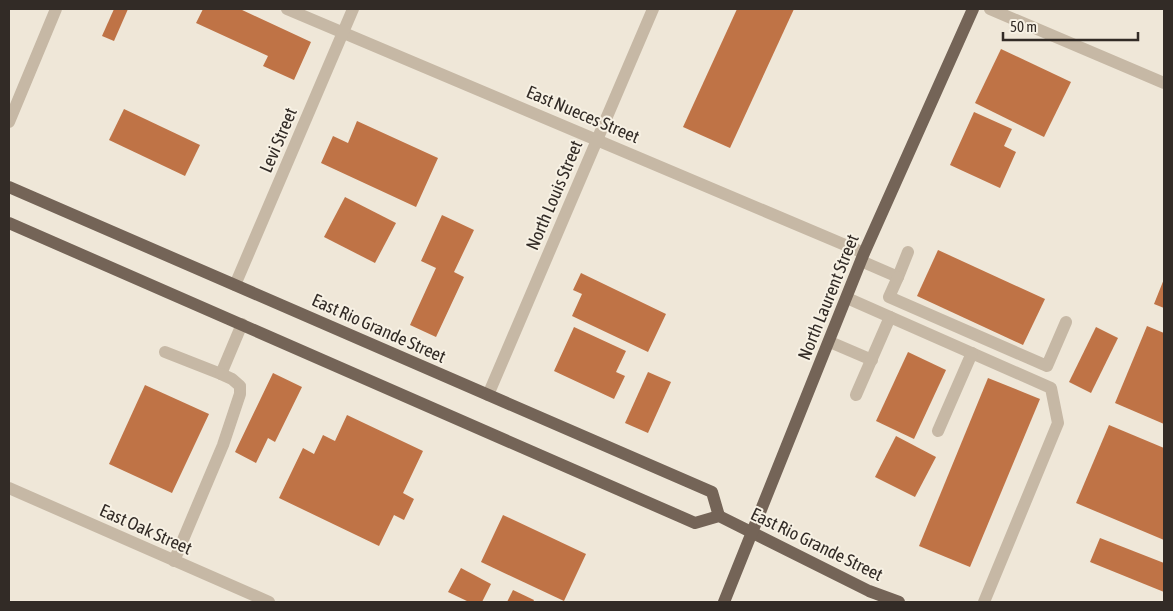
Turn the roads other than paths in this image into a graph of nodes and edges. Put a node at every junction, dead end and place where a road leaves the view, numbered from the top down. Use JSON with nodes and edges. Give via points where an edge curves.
{"nodes":[{"id":1,"x":56,"y":9,"type":"edge"},
{"id":2,"x":288,"y":9,"type":"edge"},
{"id":3,"x":353,"y":9,"type":"edge"},
{"id":4,"x":653,"y":9,"type":"edge"},
{"id":5,"x":973,"y":9,"type":"edge"},
{"id":6,"x":990,"y":9,"type":"edge"},
{"id":7,"x":343,"y":33,"type":"junction"},
{"id":8,"x":1164,"y":83,"type":"edge"},
{"id":9,"x":9,"y":122,"type":"edge"},
{"id":10,"x":596,"y":139,"type":"junction"},
{"id":11,"x":9,"y":187,"type":"edge"},
{"id":12,"x":9,"y":223,"type":"edge"},
{"id":13,"x":908,"y":252,"type":"dead end"},
{"id":14,"x":863,"y":257,"type":"junction"},
{"id":15,"x":898,"y":277,"type":"junction"},
{"id":16,"x":235,"y":285,"type":"junction"},
{"id":17,"x":847,"y":298,"type":"junction"},
{"id":18,"x":890,"y":317,"type":"junction"},
{"id":19,"x":1066,"y":322,"type":"dead end"},
{"id":20,"x":242,"y":324,"type":"junction"},
{"id":21,"x":830,"y":342,"type":"junction"},
{"id":22,"x":165,"y":352,"type":"dead end"},
{"id":23,"x":972,"y":353,"type":"junction"},
{"id":24,"x":872,"y":360,"type":"junction"},
{"id":25,"x":221,"y":374,"type":"junction"},
{"id":26,"x":488,"y":395,"type":"junction"},
{"id":27,"x":856,"y":395,"type":"dead end"},
{"id":28,"x":938,"y":432,"type":"dead end"},
{"id":29,"x":9,"y":488,"type":"edge"},
{"id":30,"x":719,"y":516,"type":"junction"},
{"id":31,"x":753,"y":531,"type":"junction"},
{"id":32,"x":174,"y":561,"type":"junction"},
{"id":33,"x":269,"y":602,"type":"edge"},
{"id":34,"x":724,"y":602,"type":"edge"},
{"id":35,"x":899,"y":602,"type":"edge"},
{"id":36,"x":984,"y":602,"type":"edge"}],
"edges":[{"from":1,"to":9,"type":"street"},
{"from":2,"to":7,"type":"street","name":"East Nueces Street"},
{"from":3,"to":7,"type":"street","name":"Levi Street"},
{"from":4,"to":10,"type":"street","name":"North Louis Street"},
{"from":5,"to":14,"type":"main road","name":"North Laurent Street"},
{"from":6,"to":8,"type":"street"},
{"from":7,"to":10,"type":"street","name":"East Nueces Street"},
{"from":7,"to":16,"type":"street","name":"Levi Street"},
{"from":10,"to":14,"type":"street","name":"East Nueces Street"},
{"from":10,"to":26,"type":"street","name":"North Louis Street"},
{"from":11,"to":16,"type":"main road","name":"East Rio Grande Street"},
{"from":12,"to":20,"type":"main road"},
{"from":13,"to":15,"type":"street"},
{"from":14,"to":15,"type":"street","name":"East Nueces Street"},
{"from":14,"to":17,"type":"main road","name":"North Laurent Street"},
{"from":15,"to":19,"type":"street","via":[[889,297],[1047,366]]},
{"from":16,"to":26,"type":"main road","name":"East Rio Grande Street"},
{"from":17,"to":18,"type":"street"},
{"from":17,"to":21,"type":"main road","name":"North Laurent Street"},
{"from":18,"to":23,"type":"street"},
{"from":18,"to":24,"type":"street"},
{"from":20,"to":25,"type":"street"},
{"from":20,"to":30,"type":"main road","via":[[695,523]]},
{"from":21,"to":24,"type":"street"},
{"from":21,"to":31,"type":"main road","name":"North Laurent Street"},
{"from":22,"to":25,"type":"street"},
{"from":23,"to":28,"type":"street"},
{"from":23,"to":36,"type":"street","via":[[1051,388],[1058,422]]},
{"from":24,"to":27,"type":"street"},
{"from":25,"to":32,"type":"street","via":[[240,386],[240,394]]},
{"from":26,"to":30,"type":"main road","name":"East Rio Grande Street","via":[[712,492]]},
{"from":29,"to":32,"type":"street","name":"East Oak Street"},
{"from":30,"to":31,"type":"main road","name":"East Rio Grande Street"},
{"from":31,"to":34,"type":"main road","name":"North Laurent Street"},
{"from":31,"to":35,"type":"main road","name":"East Rio Grande Street","via":[[869,591]]},
{"from":32,"to":33,"type":"street","name":"East Oak Street"}]}
